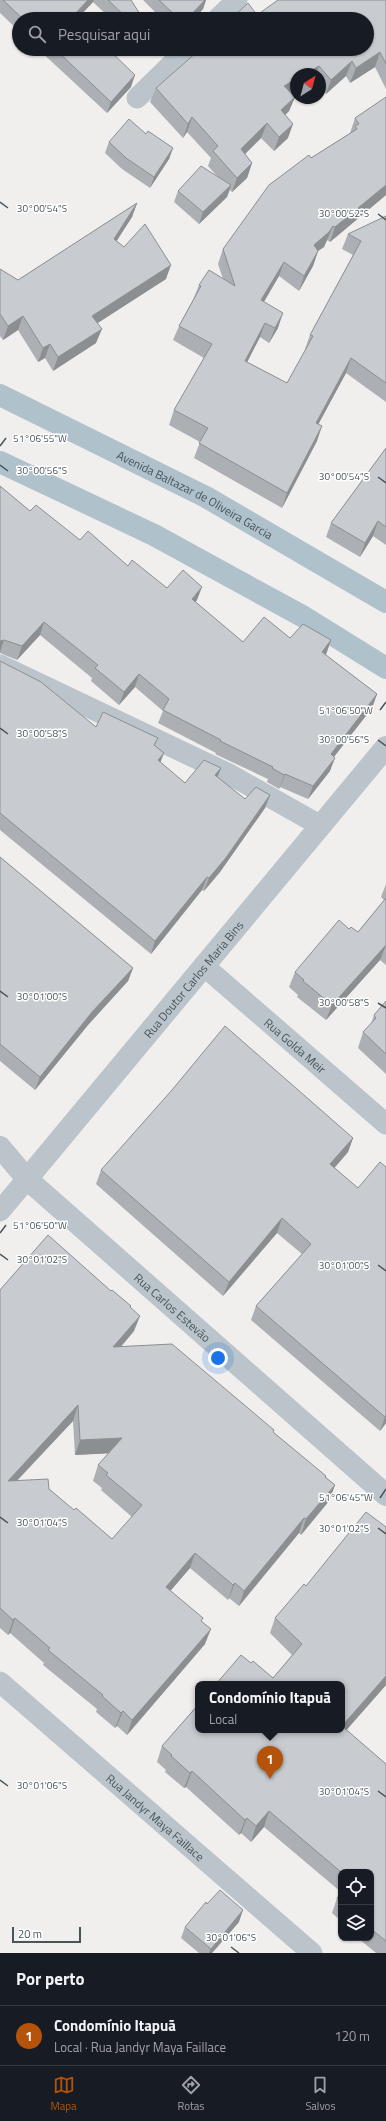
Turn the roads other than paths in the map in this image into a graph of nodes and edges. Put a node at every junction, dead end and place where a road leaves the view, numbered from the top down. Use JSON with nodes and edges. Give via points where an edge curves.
{"nodes":[{"id":1,"x":236,"y":0,"type":"edge"},
{"id":2,"x":224,"y":12,"type":"edge"},
{"id":3,"x":180,"y":56,"type":"edge"},
{"id":4,"x":138,"y":98,"type":"dead end"},
{"id":5,"x":0,"y":395,"type":"edge"},
{"id":6,"x":0,"y":462,"type":"edge"},
{"id":7,"x":386,"y":602,"type":"edge"},
{"id":8,"x":0,"y":665,"type":"edge"},
{"id":9,"x":386,"y":668,"type":"edge"},
{"id":10,"x":386,"y":747,"type":"edge"},
{"id":11,"x":321,"y":826,"type":"junction"},
{"id":12,"x":204,"y":966,"type":"junction"},
{"id":13,"x":386,"y":1124,"type":"edge"},
{"id":14,"x":0,"y":1147,"type":"edge"},
{"id":15,"x":27,"y":1179,"type":"junction"},
{"id":16,"x":0,"y":1211,"type":"edge"},
{"id":17,"x":386,"y":1495,"type":"edge"},
{"id":18,"x":0,"y":1682,"type":"edge"},
{"id":19,"x":312,"y":1953,"type":"edge"}],
"edges":[{"from":1,"to":2,"type":"street"},
{"from":3,"to":4,"type":"street"},
{"from":5,"to":7,"type":"main road","name":"Avenida Baltazar de Oliveira Garcia","via":[[206,497]]},
{"from":6,"to":9,"type":"main road","via":[[154,535],[304,617]]},
{"from":8,"to":11,"type":"street","via":[[229,774]]},
{"from":10,"to":11,"type":"street","name":"Rua Doutor Carlos Maria Bins"},
{"from":11,"to":12,"type":"street","name":"Rua Doutor Carlos Maria Bins"},
{"from":12,"to":13,"type":"street","name":"Rua Golda Meir"},
{"from":12,"to":15,"type":"street","name":"Rua Doutor Carlos Maria Bins"},
{"from":14,"to":15,"type":"street","name":"Rua Carlos Estevão"},
{"from":15,"to":16,"type":"street","name":"Rua Doutor Carlos Maria Bins"},
{"from":15,"to":17,"type":"street","name":"Rua Carlos Estevão"},
{"from":18,"to":19,"type":"street","name":"Rua Jandyr Maya Faillace"}]}
